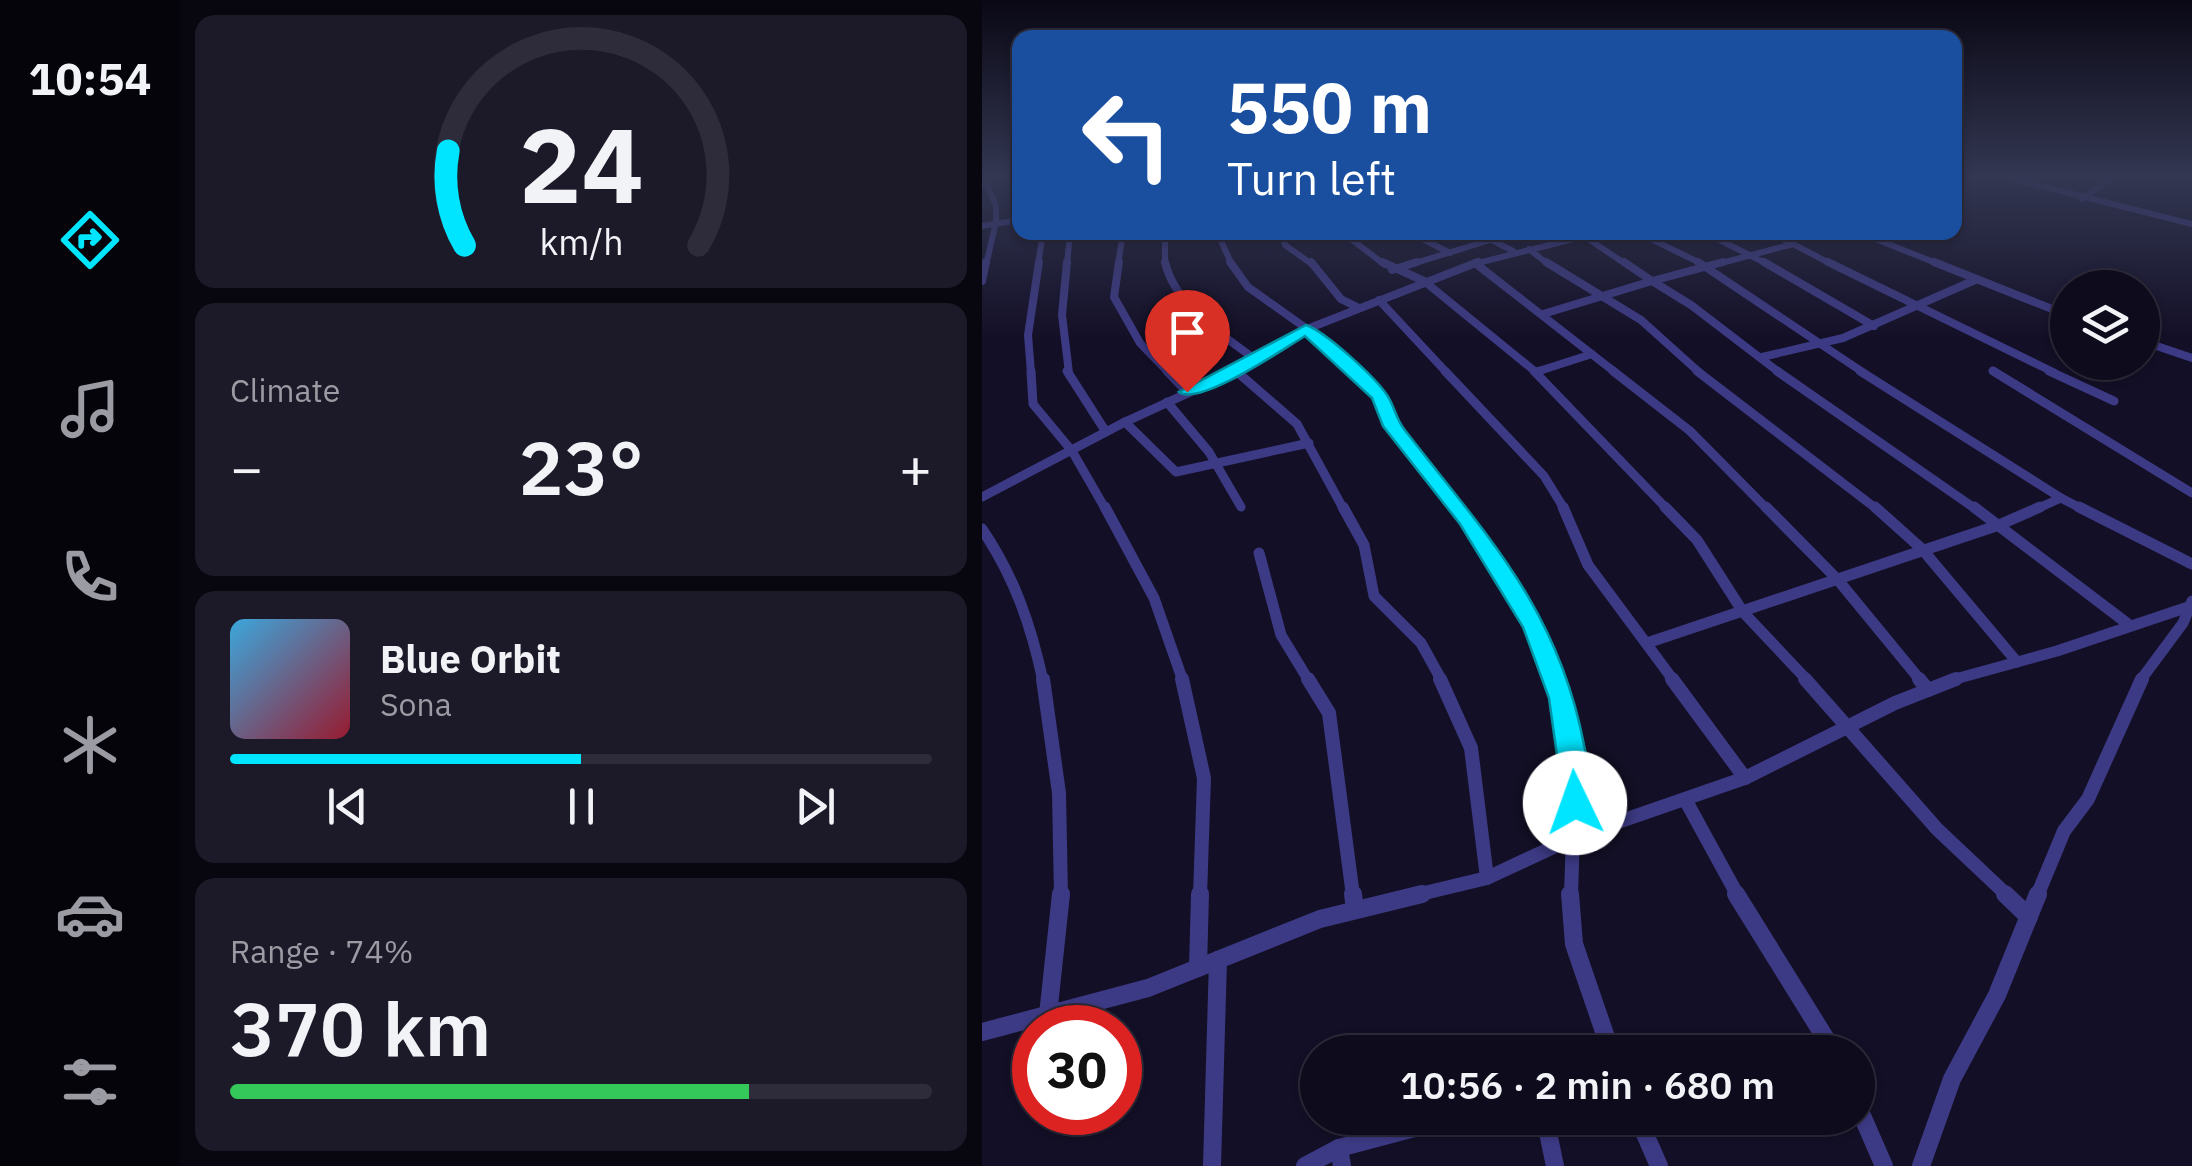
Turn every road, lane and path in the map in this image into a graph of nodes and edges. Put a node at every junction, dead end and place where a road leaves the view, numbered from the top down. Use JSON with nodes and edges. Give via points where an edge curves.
{"nodes":[{"id":1,"x":994,"y":231,"type":"edge"},
{"id":2,"x":1042,"y":240,"type":"edge"},
{"id":3,"x":1069,"y":240,"type":"edge"},
{"id":4,"x":1122,"y":240,"type":"edge"},
{"id":5,"x":1164,"y":240,"type":"edge"},
{"id":6,"x":1220,"y":240,"type":"edge"},
{"id":7,"x":1284,"y":240,"type":"edge"},
{"id":8,"x":1353,"y":240,"type":"edge"},
{"id":9,"x":1425,"y":240,"type":"edge"},
{"id":10,"x":1492,"y":240,"type":"joint"},
{"id":11,"x":1548,"y":240,"type":"edge"},
{"id":12,"x":1566,"y":240,"type":"edge"},
{"id":13,"x":1590,"y":240,"type":"edge"},
{"id":14,"x":1653,"y":240,"type":"edge"},
{"id":15,"x":1720,"y":240,"type":"edge"},
{"id":16,"x":1784,"y":240,"type":"edge"},
{"id":17,"x":1877,"y":240,"type":"edge"},
{"id":18,"x":1552,"y":243,"type":"junction"},
{"id":19,"x":1793,"y":244,"type":"junction"},
{"id":20,"x":1529,"y":248,"type":"junction"},
{"id":21,"x":1450,"y":252,"type":"junction"},
{"id":22,"x":1514,"y":252,"type":"junction"},
{"id":23,"x":1749,"y":255,"type":"junction"},
{"id":24,"x":1473,"y":263,"type":"junction"},
{"id":25,"x":984,"y":265,"type":"edge"},
{"id":26,"x":1706,"y":266,"type":"junction"},
{"id":27,"x":1392,"y":270,"type":"junction"},
{"id":28,"x":1974,"y":280,"type":"junction"},
{"id":29,"x":1424,"y":281,"type":"junction"},
{"id":30,"x":1652,"y":281,"type":"junction"},
{"id":31,"x":982,"y":282,"type":"edge"},
{"id":32,"x":1601,"y":297,"type":"junction"},
{"id":33,"x":1378,"y":300,"type":"junction"},
{"id":34,"x":1911,"y":306,"type":"junction"},
{"id":35,"x":1359,"y":308,"type":"junction"},
{"id":36,"x":2050,"y":309,"type":"edge"},
{"id":37,"x":1543,"y":314,"type":"junction"},
{"id":38,"x":1874,"y":326,"type":"junction"},
{"id":39,"x":1306,"y":329,"type":"junction"},
{"id":40,"x":1821,"y":344,"type":"junction"},
{"id":41,"x":2160,"y":347,"type":"edge"},
{"id":42,"x":1592,"y":354,"type":"junction"},
{"id":43,"x":1762,"y":358,"type":"junction"},
{"id":44,"x":2192,"y":358,"type":"edge"},
{"id":45,"x":1256,"y":360,"type":"junction"},
{"id":46,"x":1236,"y":371,"type":"junction"},
{"id":47,"x":1993,"y":371,"type":"dead end"},
{"id":48,"x":1536,"y":372,"type":"junction"},
{"id":49,"x":1187,"y":392,"type":"junction"},
{"id":50,"x":1167,"y":402,"type":"junction"},
{"id":51,"x":2114,"y":402,"type":"dead end"},
{"id":52,"x":1125,"y":422,"type":"junction"},
{"id":53,"x":1106,"y":432,"type":"junction"},
{"id":54,"x":1309,"y":443,"type":"junction"},
{"id":55,"x":1072,"y":451,"type":"junction"},
{"id":56,"x":1220,"y":464,"type":"junction"},
{"id":57,"x":2192,"y":493,"type":"edge"},
{"id":58,"x":982,"y":497,"type":"edge"},
{"id":59,"x":2062,"y":498,"type":"junction"},
{"id":60,"x":1241,"y":507,"type":"dead end"},
{"id":61,"x":1998,"y":525,"type":"junction"},
{"id":62,"x":982,"y":529,"type":"edge"},
{"id":63,"x":1922,"y":548,"type":"junction"},
{"id":64,"x":1259,"y":553,"type":"dead end"},
{"id":65,"x":2192,"y":564,"type":"edge"},
{"id":66,"x":1838,"y":580,"type":"junction"},
{"id":67,"x":2191,"y":604,"type":"edge"},
{"id":68,"x":1743,"y":612,"type":"junction"},
{"id":69,"x":2128,"y":624,"type":"junction"},
{"id":70,"x":1647,"y":643,"type":"junction"},
{"id":71,"x":2016,"y":662,"type":"junction"},
{"id":72,"x":1928,"y":690,"type":"junction"},
{"id":73,"x":1850,"y":727,"type":"junction"},
{"id":74,"x":1745,"y":778,"type":"junction"},
{"id":75,"x":1686,"y":801,"type":"junction"},
{"id":76,"x":1575,"y":837,"type":"junction"},
{"id":77,"x":1488,"y":878,"type":"junction"},
{"id":78,"x":1355,"y":910,"type":"junction"},
{"id":79,"x":2030,"y":917,"type":"junction"},
{"id":80,"x":1218,"y":960,"type":"junction"},
{"id":81,"x":1198,"y":968,"type":"junction"},
{"id":82,"x":1049,"y":1005,"type":"edge"},
{"id":83,"x":1083,"y":1005,"type":"edge"},
{"id":84,"x":1012,"y":1024,"type":"edge"},
{"id":85,"x":982,"y":1032,"type":"edge"},
{"id":86,"x":1605,"y":1035,"type":"edge"},
{"id":87,"x":1823,"y":1035,"type":"edge"},
{"id":88,"x":1404,"y":1135,"type":"edge"},
{"id":89,"x":1549,"y":1135,"type":"edge"},
{"id":90,"x":1645,"y":1135,"type":"edge"},
{"id":91,"x":1870,"y":1135,"type":"edge"},
{"id":92,"x":1341,"y":1157,"type":"edge"},
{"id":93,"x":1212,"y":1166,"type":"edge"},
{"id":94,"x":1305,"y":1166,"type":"edge"},
{"id":95,"x":1555,"y":1166,"type":"edge"},
{"id":96,"x":1659,"y":1166,"type":"edge"},
{"id":97,"x":1884,"y":1166,"type":"edge"},
{"id":98,"x":1921,"y":1166,"type":"edge"}],
"edges":[{"from":1,"to":25,"type":"street"},
{"from":2,"to":55,"type":"street","via":[[1028,335],[1033,404]]},
{"from":3,"to":53,"type":"street","via":[[1062,315],[1067,370]]},
{"from":4,"to":49,"type":"street","via":[[1114,297],[1140,343]]},
{"from":5,"to":45,"type":"street","via":[[1162,258],[1173,282],[1196,311]]},
{"from":6,"to":39,"type":"street","via":[[1248,287]]},
{"from":7,"to":35,"type":"street"},
{"from":8,"to":27,"type":"street"},
{"from":9,"to":21,"type":"street"},
{"from":10,"to":21,"type":"street"},
{"from":10,"to":22,"type":"street"},
{"from":11,"to":18,"type":"street"},
{"from":12,"to":18,"type":"street"},
{"from":13,"to":30,"type":"street"},
{"from":14,"to":26,"type":"street"},
{"from":15,"to":23,"type":"street"},
{"from":16,"to":19,"type":"street"},
{"from":17,"to":28,"type":"street"},
{"from":18,"to":20,"type":"street"},
{"from":19,"to":23,"type":"street"},
{"from":19,"to":34,"type":"street"},
{"from":20,"to":22,"type":"street"},
{"from":20,"to":32,"type":"street"},
{"from":21,"to":24,"type":"street"},
{"from":21,"to":27,"type":"street"},
{"from":22,"to":24,"type":"street"},
{"from":23,"to":26,"type":"street"},
{"from":23,"to":38,"type":"street"},
{"from":24,"to":29,"type":"street"},
{"from":24,"to":37,"type":"street"},
{"from":25,"to":31,"type":"street"},
{"from":26,"to":30,"type":"street"},
{"from":26,"to":40,"type":"street"},
{"from":27,"to":29,"type":"street"},
{"from":28,"to":34,"type":"street"},
{"from":28,"to":36,"type":"street"},
{"from":29,"to":33,"type":"street"},
{"from":29,"to":48,"type":"street"},
{"from":30,"to":32,"type":"street"},
{"from":30,"to":43,"type":"street"},
{"from":32,"to":37,"type":"street"},
{"from":32,"to":63,"type":"street","via":[[1641,320]]},
{"from":33,"to":35,"type":"street"},
{"from":33,"to":70,"type":"street","via":[[1544,476],[1588,564]]},
{"from":34,"to":38,"type":"street"},
{"from":34,"to":51,"type":"street"},
{"from":35,"to":39,"type":"street"},
{"from":37,"to":42,"type":"street"},
{"from":38,"to":40,"type":"street"},
{"from":39,"to":45,"type":"street"},
{"from":39,"to":76,"type":"street","via":[[1380,396],[1392,426],[1468,520],[1535,625],[1562,698],[1575,769]]},
{"from":40,"to":43,"type":"street"},
{"from":40,"to":59,"type":"street"},
{"from":41,"to":44,"type":"street"},
{"from":42,"to":48,"type":"street"},
{"from":42,"to":66,"type":"street","via":[[1690,431]]},
{"from":43,"to":61,"type":"street"},
{"from":45,"to":46,"type":"street"},
{"from":46,"to":49,"type":"street"},
{"from":46,"to":54,"type":"street","via":[[1284,410]]},
{"from":47,"to":57,"type":"street"},
{"from":48,"to":68,"type":"street","via":[[1696,540]]},
{"from":49,"to":50,"type":"street"},
{"from":50,"to":52,"type":"street"},
{"from":50,"to":56,"type":"street"},
{"from":52,"to":53,"type":"street"},
{"from":52,"to":56,"type":"street","via":[[1176,472]]},
{"from":53,"to":55,"type":"street"},
{"from":54,"to":56,"type":"street"},
{"from":54,"to":77,"type":"street","via":[[1364,545],[1374,596],[1421,644],[1462,724]]},
{"from":55,"to":58,"type":"street"},
{"from":55,"to":81,"type":"street","via":[[1154,598],[1182,678],[1204,778]]},
{"from":56,"to":60,"type":"street"},
{"from":59,"to":61,"type":"street"},
{"from":59,"to":65,"type":"street"},
{"from":61,"to":63,"type":"street"},
{"from":61,"to":69,"type":"street"},
{"from":62,"to":82,"type":"street","via":[[1026,612],[1050,722],[1062,876]]},
{"from":63,"to":66,"type":"street"},
{"from":63,"to":71,"type":"street"},
{"from":64,"to":78,"type":"street","via":[[1281,635],[1329,713]]},
{"from":66,"to":68,"type":"street"},
{"from":66,"to":72,"type":"street"},
{"from":67,"to":69,"type":"street"},
{"from":67,"to":79,"type":"street","via":[[2139,682],[2088,799],[2064,831]]},
{"from":68,"to":70,"type":"street"},
{"from":68,"to":73,"type":"street"},
{"from":69,"to":71,"type":"street"},
{"from":70,"to":74,"type":"street"},
{"from":71,"to":72,"type":"street"},
{"from":72,"to":73,"type":"street"},
{"from":73,"to":74,"type":"street"},
{"from":73,"to":79,"type":"street","via":[[1937,829]]},
{"from":74,"to":75,"type":"street"},
{"from":75,"to":76,"type":"street"},
{"from":75,"to":87,"type":"street"},
{"from":76,"to":77,"type":"street"},
{"from":76,"to":86,"type":"street","via":[[1574,944]]},
{"from":77,"to":78,"type":"street"},
{"from":78,"to":80,"type":"street"},
{"from":79,"to":98,"type":"street","via":[[1952,1079]]},
{"from":80,"to":81,"type":"street"},
{"from":80,"to":93,"type":"street"},
{"from":81,"to":83,"type":"street"},
{"from":84,"to":85,"type":"street"},
{"from":88,"to":92,"type":"street"},
{"from":89,"to":95,"type":"street"},
{"from":90,"to":96,"type":"street"},
{"from":91,"to":97,"type":"street"},
{"from":92,"to":94,"type":"street"}]}
